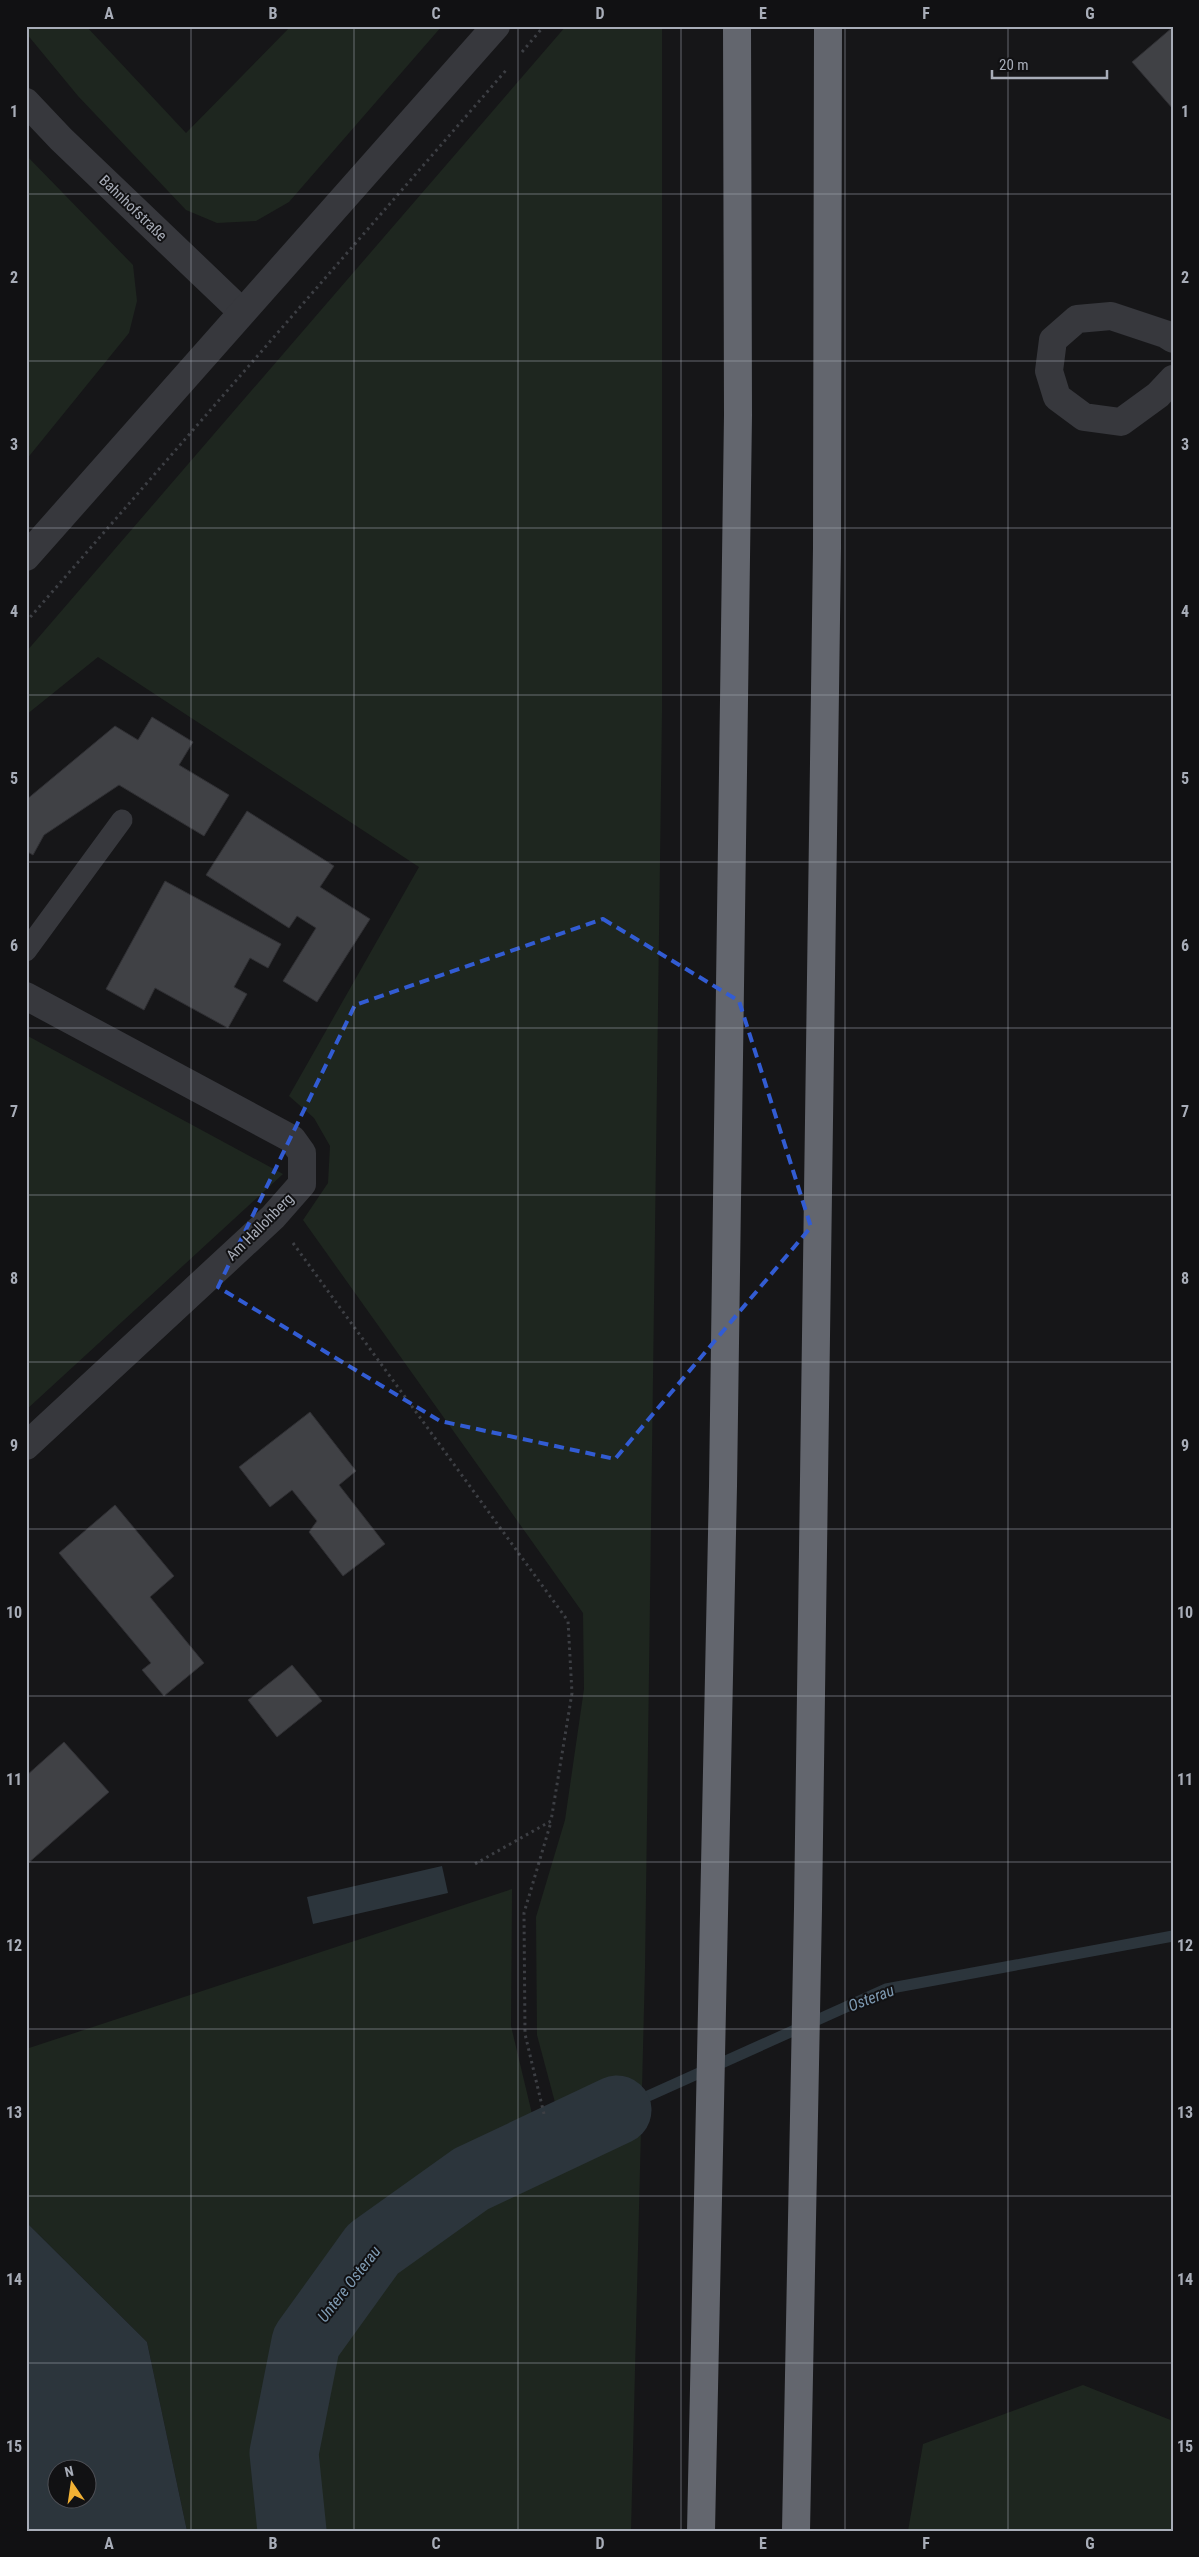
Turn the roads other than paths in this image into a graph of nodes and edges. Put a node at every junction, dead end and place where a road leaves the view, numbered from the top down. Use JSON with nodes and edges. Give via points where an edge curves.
{"nodes":[{"id":1,"x":496,"y":26,"type":"edge"},
{"id":2,"x":738,"y":26,"type":"edge"},
{"id":3,"x":828,"y":26,"type":"edge"},
{"id":4,"x":26,"y":102,"type":"edge"},
{"id":5,"x":242,"y":312,"type":"junction"},
{"id":6,"x":1173,"y":339,"type":"edge"},
{"id":7,"x":1173,"y":379,"type":"edge"},
{"id":8,"x":26,"y":556,"type":"edge"},
{"id":9,"x":122,"y":820,"type":"dead end"},
{"id":10,"x":26,"y":951,"type":"edge"},
{"id":11,"x":26,"y":996,"type":"edge"},
{"id":12,"x":26,"y":1446,"type":"edge"},
{"id":13,"x":701,"y":2531,"type":"edge"},
{"id":14,"x":796,"y":2531,"type":"edge"}],
"edges":[{"from":1,"to":5,"type":"street"},
{"from":2,"to":13,"type":"highway","via":[[738,416],[714,1956]]},
{"from":3,"to":14,"type":"highway","via":[[826,548],[808,1909]]},
{"from":4,"to":5,"type":"street","name":"Bahnhofstraße"},
{"from":5,"to":8,"type":"street"},
{"from":6,"to":7,"type":"street","via":[[1111,316],[1077,319],[1053,340],[1048,371],[1057,397],[1084,417],[1121,422],[1158,396]]},
{"from":9,"to":10,"type":"lane"},
{"from":11,"to":12,"type":"street","name":"Am Hallohberg","via":[[292,1139],[302,1153],[302,1184],[273,1217]]}]}
